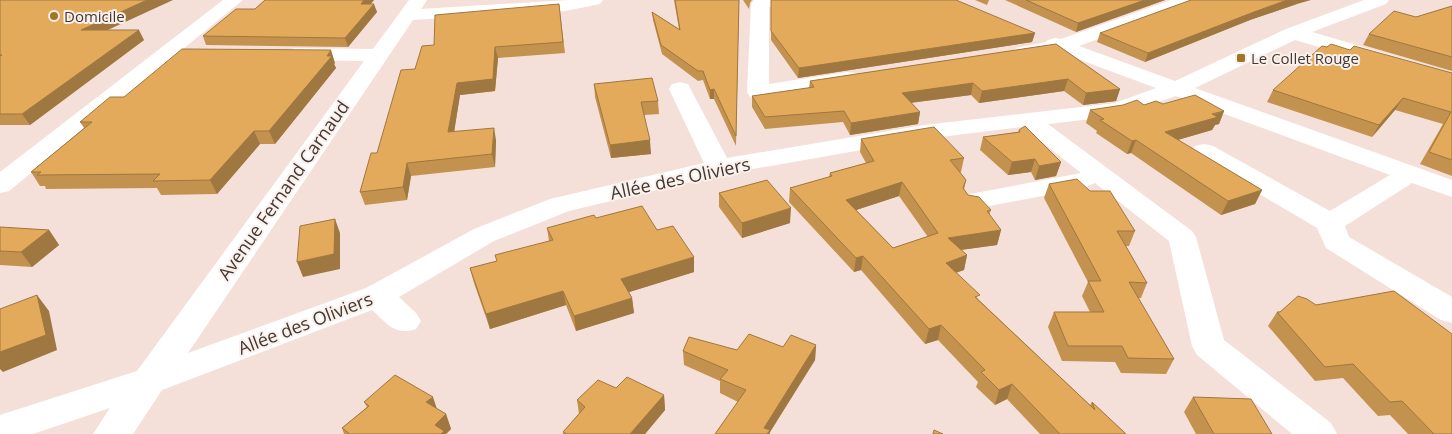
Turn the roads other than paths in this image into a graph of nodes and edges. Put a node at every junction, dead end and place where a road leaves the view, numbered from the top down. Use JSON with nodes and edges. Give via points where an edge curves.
{"nodes":[{"id":1,"x":234,"y":0,"type":"edge"},
{"id":2,"x":594,"y":0,"type":"edge"},
{"id":3,"x":774,"y":0,"type":"edge"},
{"id":4,"x":1188,"y":0,"type":"edge"},
{"id":5,"x":1380,"y":0,"type":"edge"},
{"id":6,"x":413,"y":8,"type":"edge"},
{"id":7,"x":1025,"y":31,"type":"edge"},
{"id":8,"x":1292,"y":33,"type":"junction"},
{"id":9,"x":1061,"y":46,"type":"junction"},
{"id":10,"x":168,"y":53,"type":"junction"},
{"id":11,"x":197,"y":53,"type":"edge"},
{"id":12,"x":273,"y":54,"type":"edge"},
{"id":13,"x":379,"y":54,"type":"junction"},
{"id":14,"x":1002,"y":55,"type":"edge"},
{"id":15,"x":866,"y":76,"type":"edge"},
{"id":16,"x":1452,"y":80,"type":"edge"},
{"id":17,"x":1177,"y":88,"type":"junction"},
{"id":18,"x":680,"y":89,"type":"dead end"},
{"id":19,"x":1029,"y":121,"type":"junction"},
{"id":20,"x":1204,"y":151,"type":"dead end"},
{"id":21,"x":719,"y":167,"type":"junction"},
{"id":22,"x":1409,"y":174,"type":"junction"},
{"id":23,"x":1103,"y":177,"type":"junction"},
{"id":24,"x":0,"y":185,"type":"edge"},
{"id":25,"x":1452,"y":189,"type":"edge"},
{"id":26,"x":974,"y":201,"type":"edge"},
{"id":27,"x":1330,"y":223,"type":"junction"},
{"id":28,"x":377,"y":296,"type":"junction"},
{"id":29,"x":1452,"y":312,"type":"edge"},
{"id":30,"x":405,"y":321,"type":"dead end"},
{"id":31,"x":149,"y":381,"type":"junction"},
{"id":32,"x":0,"y":430,"type":"edge"},
{"id":33,"x":112,"y":434,"type":"edge"},
{"id":34,"x":1318,"y":434,"type":"edge"}],
"edges":[{"from":1,"to":10,"type":"street"},
{"from":2,"to":6,"type":"street","via":[[565,6]]},
{"from":3,"to":15,"type":"street","via":[[760,4],[758,92]]},
{"from":4,"to":9,"type":"street"},
{"from":5,"to":8,"type":"street","name":"Allée des Oliviers"},
{"from":6,"to":13,"type":"street","name":"Avenue Fernand Carnaud"},
{"from":7,"to":9,"type":"street"},
{"from":8,"to":16,"type":"street"},
{"from":8,"to":17,"type":"street","name":"Allée des Oliviers"},
{"from":9,"to":14,"type":"street"},
{"from":9,"to":17,"type":"street"},
{"from":10,"to":11,"type":"street"},
{"from":10,"to":24,"type":"street"},
{"from":12,"to":13,"type":"street"},
{"from":13,"to":31,"type":"street","name":"Avenue Fernand Carnaud"},
{"from":17,"to":19,"type":"street","name":"Allée des Oliviers","via":[[1118,109]]},
{"from":17,"to":22,"type":"street"},
{"from":18,"to":21,"type":"street"},
{"from":19,"to":21,"type":"street","name":"Allée des Oliviers","via":[[924,132]]},
{"from":19,"to":23,"type":"street"},
{"from":20,"to":27,"type":"street"},
{"from":21,"to":28,"type":"street","name":"Allée des Oliviers","via":[[560,205],[484,235]]},
{"from":22,"to":25,"type":"street"},
{"from":22,"to":27,"type":"street"},
{"from":23,"to":26,"type":"street"},
{"from":23,"to":34,"type":"street","via":[[1182,237],[1210,346]]},
{"from":27,"to":29,"type":"street","via":[[1336,242]]},
{"from":28,"to":30,"type":"street"},
{"from":28,"to":31,"type":"street","name":"Allée des Oliviers"},
{"from":31,"to":32,"type":"street","name":"Allée des Oliviers"},
{"from":31,"to":33,"type":"street","name":"Avenue Fernand Carnaud"}]}
